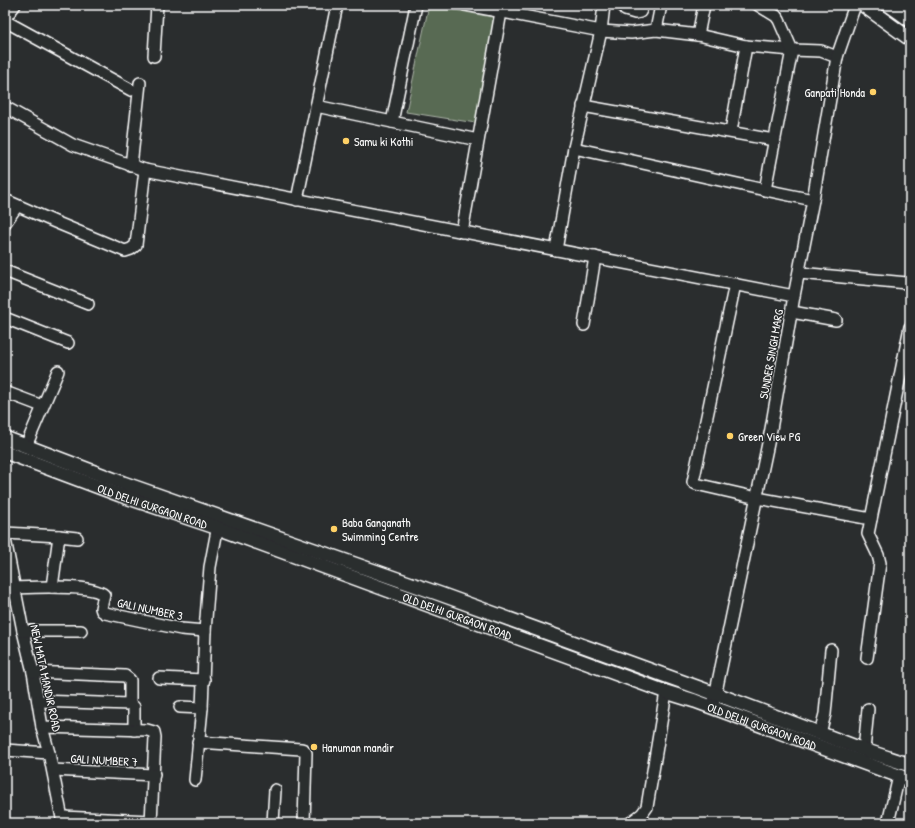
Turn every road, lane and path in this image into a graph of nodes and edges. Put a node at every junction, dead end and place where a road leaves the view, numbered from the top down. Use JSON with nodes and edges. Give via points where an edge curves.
{"nodes":[{"id":1,"x":15,"y":5,"type":"edge"},
{"id":2,"x":157,"y":5,"type":"edge"},
{"id":3,"x":337,"y":5,"type":"edge"},
{"id":4,"x":416,"y":5,"type":"edge"},
{"id":5,"x":466,"y":5,"type":"edge"},
{"id":6,"x":604,"y":5,"type":"edge"},
{"id":7,"x":623,"y":5,"type":"edge"},
{"id":8,"x":661,"y":5,"type":"edge"},
{"id":9,"x":704,"y":5,"type":"edge"},
{"id":10,"x":758,"y":5,"type":"edge"},
{"id":11,"x":855,"y":5,"type":"edge"},
{"id":12,"x":863,"y":5,"type":"edge"},
{"id":13,"x":889,"y":5,"type":"edge"},
{"id":14,"x":639,"y":9,"type":"edge"},
{"id":15,"x":501,"y":12,"type":"junction"},
{"id":16,"x":5,"y":18,"type":"edge"},
{"id":17,"x":910,"y":19,"type":"edge"},
{"id":18,"x":5,"y":22,"type":"edge"},
{"id":19,"x":656,"y":30,"type":"junction"},
{"id":20,"x":601,"y":31,"type":"junction"},
{"id":21,"x":631,"y":33,"type":"junction"},
{"id":22,"x":698,"y":35,"type":"junction"},
{"id":23,"x":910,"y":39,"type":"edge"},
{"id":24,"x":746,"y":46,"type":"junction"},
{"id":25,"x":792,"y":50,"type":"junction"},
{"id":26,"x":154,"y":56,"type":"dead end"},
{"id":27,"x":837,"y":57,"type":"junction"},
{"id":28,"x":140,"y":83,"type":"dead end"},
{"id":29,"x":131,"y":90,"type":"dead end"},
{"id":30,"x":316,"y":106,"type":"junction"},
{"id":31,"x":584,"y":106,"type":"junction"},
{"id":32,"x":5,"y":107,"type":"edge"},
{"id":33,"x":392,"y":122,"type":"junction"},
{"id":34,"x":731,"y":131,"type":"junction"},
{"id":35,"x":478,"y":140,"type":"junction"},
{"id":36,"x":774,"y":140,"type":"junction"},
{"id":37,"x":574,"y":148,"type":"junction"},
{"id":38,"x":131,"y":166,"type":"junction"},
{"id":39,"x":145,"y":170,"type":"junction"},
{"id":40,"x":765,"y":190,"type":"junction"},
{"id":41,"x":5,"y":200,"type":"edge"},
{"id":42,"x":296,"y":200,"type":"junction"},
{"id":43,"x":814,"y":200,"type":"junction"},
{"id":44,"x":17,"y":206,"type":"junction"},
{"id":45,"x":5,"y":223,"type":"edge"},
{"id":46,"x":462,"y":232,"type":"junction"},
{"id":47,"x":556,"y":250,"type":"junction"},
{"id":48,"x":595,"y":258,"type":"junction"},
{"id":49,"x":5,"y":271,"type":"edge"},
{"id":50,"x":800,"y":273,"type":"junction"},
{"id":51,"x":735,"y":284,"type":"junction"},
{"id":52,"x":910,"y":285,"type":"edge"},
{"id":53,"x":794,"y":296,"type":"junction"},
{"id":54,"x":88,"y":304,"type":"dead end"},
{"id":55,"x":792,"y":312,"type":"junction"},
{"id":56,"x":5,"y":318,"type":"edge"},
{"id":57,"x":836,"y":320,"type":"dead end"},
{"id":58,"x":584,"y":325,"type":"dead end"},
{"id":59,"x":910,"y":328,"type":"edge"},
{"id":60,"x":68,"y":343,"type":"dead end"},
{"id":61,"x":909,"y":345,"type":"edge"},
{"id":62,"x":58,"y":371,"type":"dead end"},
{"id":63,"x":5,"y":392,"type":"edge"},
{"id":64,"x":42,"y":406,"type":"junction"},
{"id":65,"x":5,"y":438,"type":"edge"},
{"id":66,"x":26,"y":446,"type":"junction"},
{"id":67,"x":5,"y":452,"type":"edge"},
{"id":68,"x":104,"y":483,"type":"junction"},
{"id":69,"x":757,"y":498,"type":"junction"},
{"id":70,"x":871,"y":519,"type":"junction"},
{"id":71,"x":219,"y":522,"type":"junction"},
{"id":72,"x":5,"y":533,"type":"edge"},
{"id":73,"x":59,"y":536,"type":"junction"},
{"id":74,"x":77,"y":538,"type":"dead end"},
{"id":75,"x":6,"y":545,"type":"edge"},
{"id":76,"x":52,"y":587,"type":"junction"},
{"id":77,"x":10,"y":588,"type":"edge"},
{"id":78,"x":427,"y":590,"type":"junction"},
{"id":79,"x":422,"y":603,"type":"junction"},
{"id":80,"x":23,"y":631,"type":"junction"},
{"id":81,"x":81,"y":631,"type":"dead end"},
{"id":82,"x":205,"y":632,"type":"junction"},
{"id":83,"x":831,"y":650,"type":"dead end"},
{"id":84,"x":867,"y":658,"type":"dead end"},
{"id":85,"x":33,"y":672,"type":"junction"},
{"id":86,"x":159,"y":678,"type":"dead end"},
{"id":87,"x":204,"y":680,"type":"junction"},
{"id":88,"x":666,"y":692,"type":"junction"},
{"id":89,"x":716,"y":694,"type":"junction"},
{"id":90,"x":38,"y":701,"type":"junction"},
{"id":91,"x":130,"y":704,"type":"junction"},
{"id":92,"x":180,"y":707,"type":"dead end"},
{"id":93,"x":712,"y":707,"type":"junction"},
{"id":94,"x":202,"y":708,"type":"junction"},
{"id":95,"x":868,"y":709,"type":"dead end"},
{"id":96,"x":42,"y":727,"type":"junction"},
{"id":97,"x":134,"y":730,"type":"junction"},
{"id":98,"x":820,"y":732,"type":"junction"},
{"id":99,"x":198,"y":742,"type":"junction"},
{"id":100,"x":5,"y":750,"type":"edge"},
{"id":101,"x":864,"y":750,"type":"junction"},
{"id":102,"x":49,"y":753,"type":"junction"},
{"id":103,"x":910,"y":765,"type":"edge"},
{"id":104,"x":53,"y":770,"type":"junction"},
{"id":105,"x":154,"y":775,"type":"junction"},
{"id":106,"x":904,"y":778,"type":"edge"},
{"id":107,"x":196,"y":780,"type":"dead end"},
{"id":108,"x":275,"y":790,"type":"dead end"},
{"id":109,"x":63,"y":820,"type":"edge"},
{"id":110,"x":151,"y":822,"type":"edge"},
{"id":111,"x":273,"y":823,"type":"edge"},
{"id":112,"x":304,"y":823,"type":"edge"},
{"id":113,"x":630,"y":823,"type":"edge"},
{"id":114,"x":888,"y":823,"type":"edge"}],
"edges":[{"from":1,"to":16,"type":"street"},
{"from":2,"to":26,"type":"street"},
{"from":3,"to":30,"type":"street"},
{"from":4,"to":33,"type":"street"},
{"from":5,"to":15,"type":"street"},
{"from":6,"to":20,"type":"street"},
{"from":7,"to":14,"type":"street","via":[[625,10]]},
{"from":8,"to":19,"type":"street"},
{"from":9,"to":22,"type":"street"},
{"from":10,"to":25,"type":"street","via":[[776,16]]},
{"from":11,"to":27,"type":"street","name":"SUNDER SINGH MARG"},
{"from":12,"to":23,"type":"main road"},
{"from":13,"to":17,"type":"main road"},
{"from":14,"to":21,"type":"street"},
{"from":15,"to":20,"type":"street"},
{"from":15,"to":35,"type":"street"},
{"from":18,"to":29,"type":"street"},
{"from":19,"to":21,"type":"street"},
{"from":19,"to":22,"type":"street"},
{"from":20,"to":21,"type":"street"},
{"from":20,"to":31,"type":"street"},
{"from":22,"to":24,"type":"street"},
{"from":24,"to":25,"type":"street"},
{"from":24,"to":34,"type":"street"},
{"from":25,"to":27,"type":"street","via":[[821,50]]},
{"from":25,"to":36,"type":"street"},
{"from":27,"to":43,"type":"street","name":"SUNDER SINGH MARG"},
{"from":28,"to":38,"type":"street"},
{"from":30,"to":33,"type":"street"},
{"from":30,"to":42,"type":"street"},
{"from":31,"to":34,"type":"street"},
{"from":31,"to":37,"type":"street"},
{"from":32,"to":38,"type":"street","via":[[73,144]]},
{"from":33,"to":35,"type":"street"},
{"from":34,"to":36,"type":"street"},
{"from":35,"to":46,"type":"street"},
{"from":36,"to":40,"type":"street"},
{"from":37,"to":40,"type":"street"},
{"from":37,"to":47,"type":"street"},
{"from":38,"to":39,"type":"street"},
{"from":39,"to":42,"type":"street"},
{"from":39,"to":44,"type":"street","via":[[136,245],[125,251]]},
{"from":40,"to":43,"type":"street"},
{"from":41,"to":44,"type":"street"},
{"from":42,"to":46,"type":"street"},
{"from":43,"to":50,"type":"street","name":"SUNDER SINGH MARG"},
{"from":44,"to":45,"type":"street"},
{"from":46,"to":47,"type":"street"},
{"from":47,"to":48,"type":"street"},
{"from":48,"to":51,"type":"street"},
{"from":48,"to":58,"type":"street"},
{"from":49,"to":54,"type":"street"},
{"from":50,"to":52,"type":"street"},
{"from":50,"to":53,"type":"street","name":"SUNDER SINGH MARG"},
{"from":51,"to":53,"type":"street"},
{"from":51,"to":69,"type":"street","via":[[693,482]]},
{"from":53,"to":55,"type":"street","name":"SUNDER SINGH MARG"},
{"from":55,"to":57,"type":"street"},
{"from":55,"to":69,"type":"street","name":"SUNDER SINGH MARG"},
{"from":56,"to":60,"type":"street"},
{"from":59,"to":61,"type":"street"},
{"from":61,"to":70,"type":"street"},
{"from":62,"to":64,"type":"street"},
{"from":63,"to":64,"type":"street"},
{"from":64,"to":66,"type":"street"},
{"from":65,"to":66,"type":"main road","name":"OLD DELHI GURGAON ROAD"},
{"from":66,"to":68,"type":"main road","name":"OLD DELHI GURGAON ROAD"},
{"from":67,"to":68,"type":"main road","name":"OLD DELHI GURGAON ROAD"},
{"from":68,"to":71,"type":"main road","name":"OLD DELHI GURGAON ROAD"},
{"from":69,"to":70,"type":"street"},
{"from":69,"to":89,"type":"street","name":"SUNDER SINGH MARG"},
{"from":70,"to":84,"type":"street","via":[[868,534],[880,563]]},
{"from":71,"to":78,"type":"main road","name":"OLD DELHI GURGAON ROAD"},
{"from":71,"to":79,"type":"main road","name":"OLD DELHI GURGAON ROAD"},
{"from":71,"to":82,"type":"street","via":[[210,567]]},
{"from":72,"to":73,"type":"street"},
{"from":73,"to":74,"type":"street"},
{"from":73,"to":76,"type":"street"},
{"from":75,"to":77,"type":"street","name":"NEW MATA MANDIR ROAD"},
{"from":76,"to":77,"type":"street","name":"GALI NUMBER 3"},
{"from":76,"to":82,"type":"street","name":"GALI NUMBER 3","via":[[102,593],[104,597],[101,608],[105,613],[181,630]]},
{"from":77,"to":80,"type":"street","name":"NEW MATA MANDIR ROAD"},
{"from":78,"to":79,"type":"street"},
{"from":78,"to":89,"type":"main road","name":"OLD DELHI GURGAON ROAD"},
{"from":79,"to":88,"type":"main road","name":"OLD DELHI GURGAON ROAD"},
{"from":80,"to":81,"type":"street"},
{"from":80,"to":85,"type":"street","name":"NEW MATA MANDIR ROAD"},
{"from":82,"to":87,"type":"street"},
{"from":83,"to":98,"type":"street","via":[[825,714]]},
{"from":85,"to":90,"type":"street","name":"NEW MATA MANDIR ROAD"},
{"from":85,"to":91,"type":"street","via":[[125,676],[130,680]]},
{"from":86,"to":87,"type":"street"},
{"from":87,"to":94,"type":"street"},
{"from":88,"to":93,"type":"main road","name":"OLD DELHI GURGAON ROAD"},
{"from":88,"to":113,"type":"street","via":[[646,807],[642,814]]},
{"from":89,"to":93,"type":"street","name":"SUNDER SINGH MARG"},
{"from":89,"to":98,"type":"main road","name":"OLD DELHI GURGAON ROAD"},
{"from":90,"to":91,"type":"street"},
{"from":90,"to":96,"type":"street","name":"NEW MATA MANDIR ROAD"},
{"from":91,"to":97,"type":"street","via":[[134,707]]},
{"from":92,"to":94,"type":"street"},
{"from":93,"to":106,"type":"main road","name":"OLD DELHI GURGAON ROAD"},
{"from":94,"to":99,"type":"street"},
{"from":95,"to":101,"type":"street"},
{"from":96,"to":97,"type":"street"},
{"from":96,"to":102,"type":"street","name":"NEW MATA MANDIR ROAD"},
{"from":97,"to":105,"type":"street","via":[[152,731],[155,734]]},
{"from":98,"to":101,"type":"main road","name":"OLD DELHI GURGAON ROAD"},
{"from":99,"to":107,"type":"street"},
{"from":99,"to":112,"type":"street","via":[[304,750]]},
{"from":100,"to":102,"type":"street"},
{"from":101,"to":103,"type":"main road","name":"OLD DELHI GURGAON ROAD"},
{"from":102,"to":104,"type":"street","name":"NEW MATA MANDIR ROAD"},
{"from":104,"to":105,"type":"street","name":"GALI NUMBER 7"},
{"from":104,"to":109,"type":"street","name":"NEW MATA MANDIR ROAD"},
{"from":105,"to":110,"type":"street"},
{"from":106,"to":114,"type":"street"},
{"from":108,"to":111,"type":"street"},
{"from":109,"to":110,"type":"street"}]}
